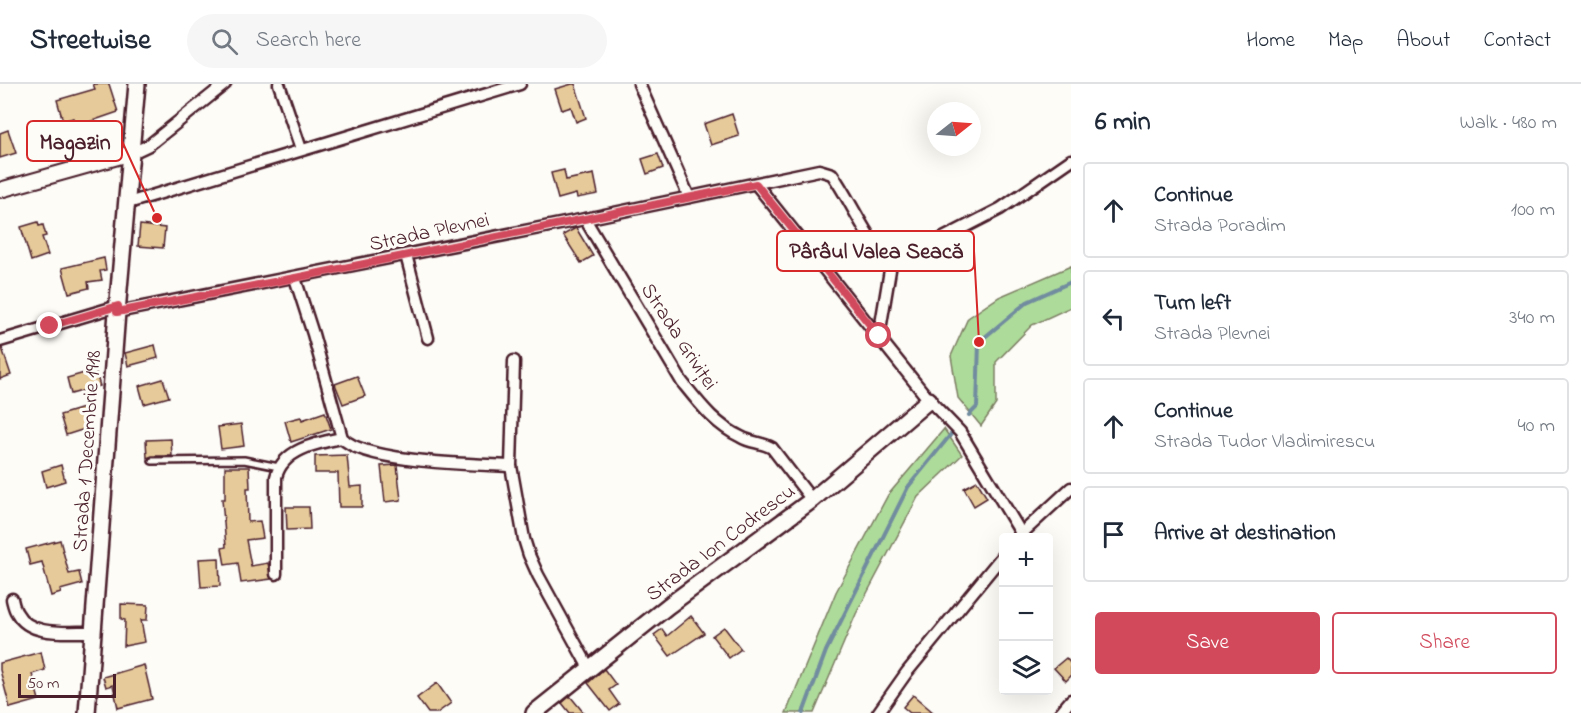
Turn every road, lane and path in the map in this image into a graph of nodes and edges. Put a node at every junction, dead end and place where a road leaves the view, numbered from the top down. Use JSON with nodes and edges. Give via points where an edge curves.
{"nodes":[{"id":1,"x":137,"y":84,"type":"edge"},
{"id":2,"x":225,"y":84,"type":"edge"},
{"id":3,"x":279,"y":84,"type":"edge"},
{"id":4,"x":520,"y":84,"type":"edge"},
{"id":5,"x":642,"y":85,"type":"edge"},
{"id":6,"x":301,"y":149,"type":"junction"},
{"id":7,"x":132,"y":153,"type":"junction"},
{"id":8,"x":1071,"y":160,"type":"edge"},
{"id":9,"x":756,"y":184,"type":"junction"},
{"id":10,"x":0,"y":190,"type":"edge"},
{"id":11,"x":689,"y":197,"type":"junction"},
{"id":12,"x":128,"y":203,"type":"junction"},
{"id":13,"x":585,"y":219,"type":"junction"},
{"id":14,"x":406,"y":255,"type":"junction"},
{"id":15,"x":891,"y":264,"type":"junction"},
{"id":16,"x":295,"y":278,"type":"junction"},
{"id":17,"x":118,"y":309,"type":"junction"},
{"id":18,"x":879,"y":336,"type":"junction"},
{"id":19,"x":428,"y":338,"type":"dead end"},
{"id":20,"x":0,"y":341,"type":"edge"},
{"id":21,"x":514,"y":361,"type":"dead end"},
{"id":22,"x":929,"y":400,"type":"junction"},
{"id":23,"x":342,"y":438,"type":"junction"},
{"id":24,"x":152,"y":461,"type":"dead end"},
{"id":25,"x":511,"y":466,"type":"junction"},
{"id":26,"x":279,"y":467,"type":"junction"},
{"id":27,"x":1071,"y":488,"type":"edge"},
{"id":28,"x":812,"y":500,"type":"junction"},
{"id":29,"x":1018,"y":533,"type":"edge"},
{"id":30,"x":1021,"y":533,"type":"edge"},
{"id":31,"x":999,"y":560,"type":"edge"},
{"id":32,"x":276,"y":574,"type":"dead end"},
{"id":33,"x":12,"y":599,"type":"dead end"},
{"id":34,"x":94,"y":632,"type":"junction"},
{"id":35,"x":589,"y":668,"type":"junction"},
{"id":36,"x":1071,"y":700,"type":"edge"},
{"id":37,"x":87,"y":713,"type":"edge"},
{"id":38,"x":534,"y":713,"type":"edge"},
{"id":39,"x":878,"y":713,"type":"edge"},
{"id":40,"x":1059,"y":713,"type":"edge"}],
"edges":[{"from":1,"to":7,"type":"main road","name":"Strada 1 Decembrie 1918"},
{"from":2,"to":7,"type":"street","via":[[149,145]]},
{"from":3,"to":6,"type":"street"},
{"from":4,"to":6,"type":"street"},
{"from":5,"to":11,"type":"street"},
{"from":6,"to":12,"type":"street"},
{"from":7,"to":10,"type":"street"},
{"from":7,"to":12,"type":"main road","name":"Strada 1 Decembrie 1918"},
{"from":8,"to":15,"type":"street","via":[[1000,209]]},
{"from":9,"to":11,"type":"street","name":"Strada Plevnei"},
{"from":9,"to":15,"type":"street","name":"Strada Plevnei","via":[[819,170],[832,174],[879,252]]},
{"from":9,"to":18,"type":"street"},
{"from":11,"to":13,"type":"street","name":"Strada Plevnei"},
{"from":12,"to":17,"type":"main road","name":"Strada 1 Decembrie 1918"},
{"from":13,"to":14,"type":"street","name":"Strada Plevnei"},
{"from":13,"to":28,"type":"street","name":"Strada Griviței","via":[[701,406],[730,432],[772,448]]},
{"from":14,"to":16,"type":"street","name":"Strada Plevnei"},
{"from":14,"to":19,"type":"street"},
{"from":15,"to":18,"type":"street"},
{"from":16,"to":17,"type":"street","name":"Strada Plevnei"},
{"from":16,"to":23,"type":"street"},
{"from":17,"to":20,"type":"street","name":"Strada Plevnei"},
{"from":17,"to":34,"type":"main road","name":"Strada 1 Decembrie 1918"},
{"from":18,"to":22,"type":"street"},
{"from":21,"to":25,"type":"street"},
{"from":22,"to":28,"type":"main road","name":"Strada Ion Codrescu"},
{"from":22,"to":29,"type":"street","via":[[960,432]]},
{"from":23,"to":25,"type":"street","via":[[361,450],[384,456]]},
{"from":23,"to":26,"type":"street","via":[[304,448]]},
{"from":24,"to":26,"type":"lane","via":[[244,460]]},
{"from":25,"to":35,"type":"street","via":[[529,555]]},
{"from":26,"to":32,"type":"street"},
{"from":27,"to":30,"type":"street"},
{"from":28,"to":35,"type":"main road","name":"Strada Ion Codrescu"},
{"from":31,"to":39,"type":"street"},
{"from":33,"to":34,"type":"street","via":[[17,614],[33,627]]},
{"from":34,"to":37,"type":"main road","name":"Strada 1 Decembrie 1918"},
{"from":35,"to":38,"type":"main road","name":"Strada Ion Codrescu"},
{"from":36,"to":40,"type":"street"}]}
